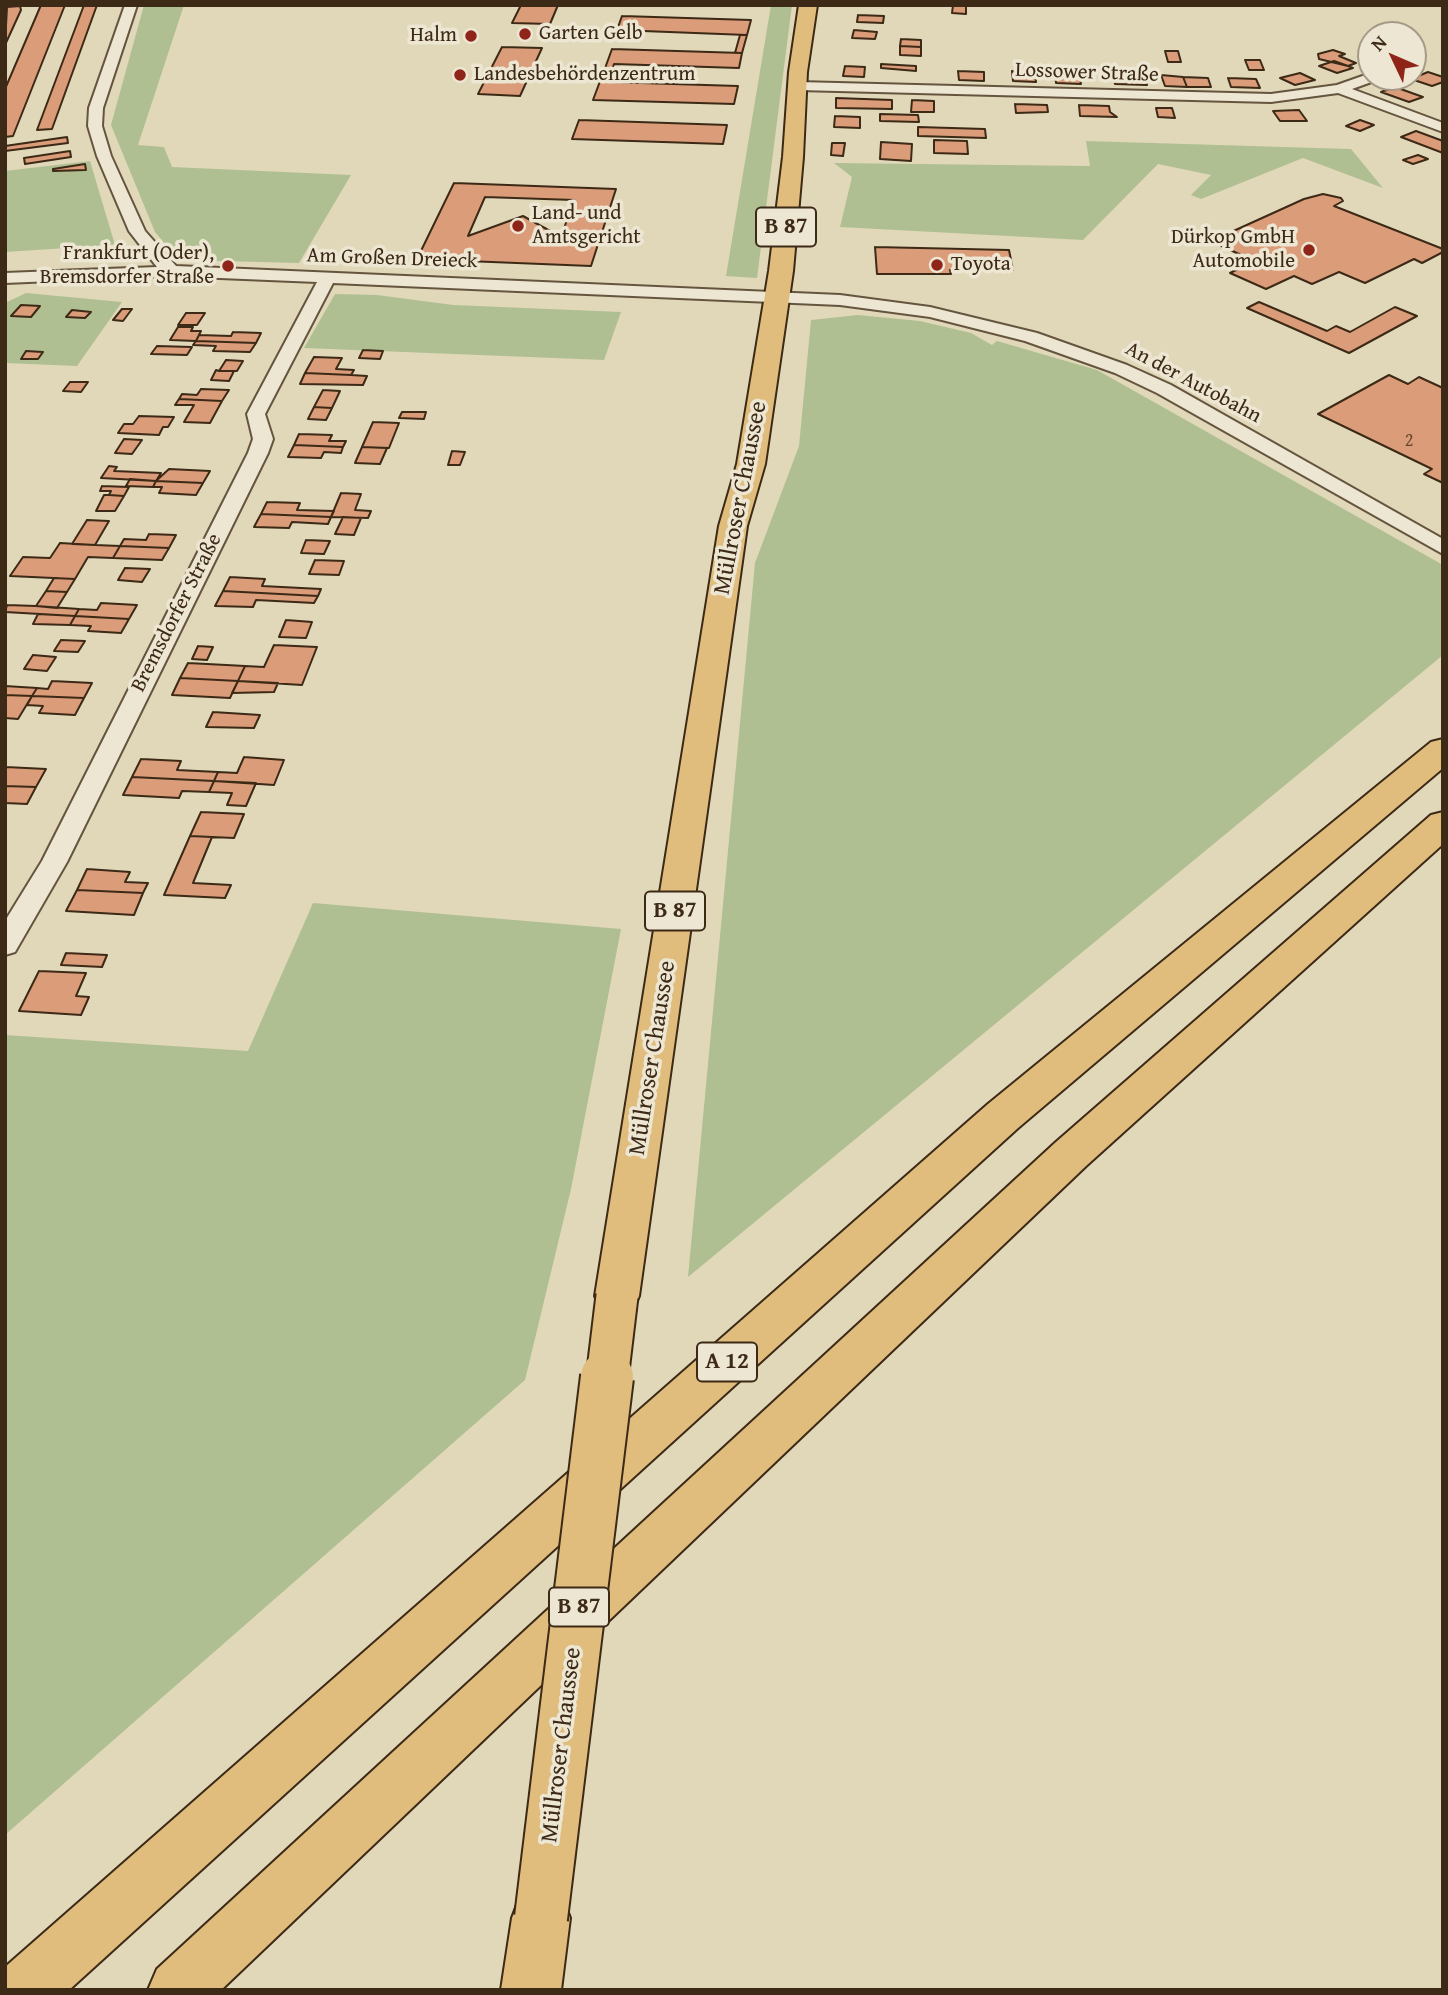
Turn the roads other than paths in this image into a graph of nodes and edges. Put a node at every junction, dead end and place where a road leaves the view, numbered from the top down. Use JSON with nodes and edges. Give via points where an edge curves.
{"nodes":[{"id":1,"x":131,"y":5,"type":"edge"},
{"id":2,"x":808,"y":5,"type":"edge"},
{"id":3,"x":1357,"y":82,"type":"edge"},
{"id":4,"x":798,"y":86,"type":"junction"},
{"id":5,"x":1339,"y":89,"type":"junction"},
{"id":6,"x":1443,"y":128,"type":"edge"},
{"id":7,"x":171,"y":271,"type":"junction"},
{"id":8,"x":5,"y":278,"type":"edge"},
{"id":9,"x":327,"y":279,"type":"junction"},
{"id":10,"x":777,"y":297,"type":"junction"},
{"id":11,"x":1443,"y":548,"type":"edge"},
{"id":12,"x":1443,"y":750,"type":"edge"},
{"id":13,"x":1443,"y":824,"type":"edge"},
{"id":14,"x":5,"y":945,"type":"edge"},
{"id":15,"x":24,"y":1990,"type":"edge"},
{"id":16,"x":178,"y":1990,"type":"edge"},
{"id":17,"x":531,"y":1990,"type":"edge"}],
"edges":[{"from":1,"to":7,"type":"street","via":[[96,108],[95,127],[137,231]]},
{"from":2,"to":4,"type":"main road","name":"Müllroser Chaussee","number":"B 87"},
{"from":3,"to":5,"type":"street","name":"Lossower Straße"},
{"from":4,"to":5,"type":"street","name":"Lossower Straße","via":[[1256,98]]},
{"from":4,"to":10,"type":"main road","name":"Müllroser Chaussee","number":"B 87"},
{"from":5,"to":6,"type":"street"},
{"from":7,"to":8,"type":"street","name":"Am Großen Dreieck"},
{"from":7,"to":9,"type":"street","name":"Am Großen Dreieck"},
{"from":9,"to":10,"type":"street","name":"Am Großen Dreieck"},
{"from":9,"to":14,"type":"street","name":"Bremsdorfer Straße","via":[[256,414],[263,439],[258,453],[54,862]]},
{"from":10,"to":11,"type":"street","name":"An der Autobahn","via":[[894,305],[1076,351],[1164,389]]},
{"from":10,"to":17,"type":"main road","name":"Müllroser Chaussee","number":"B 87","bridge":true,"via":[[751,464],[733,526],[617,1296]]},
{"from":12,"to":15,"type":"main road","number":"A 12","via":[[1003,1116]]},
{"from":13,"to":16,"type":"main road","via":[[1071,1154]]}]}
